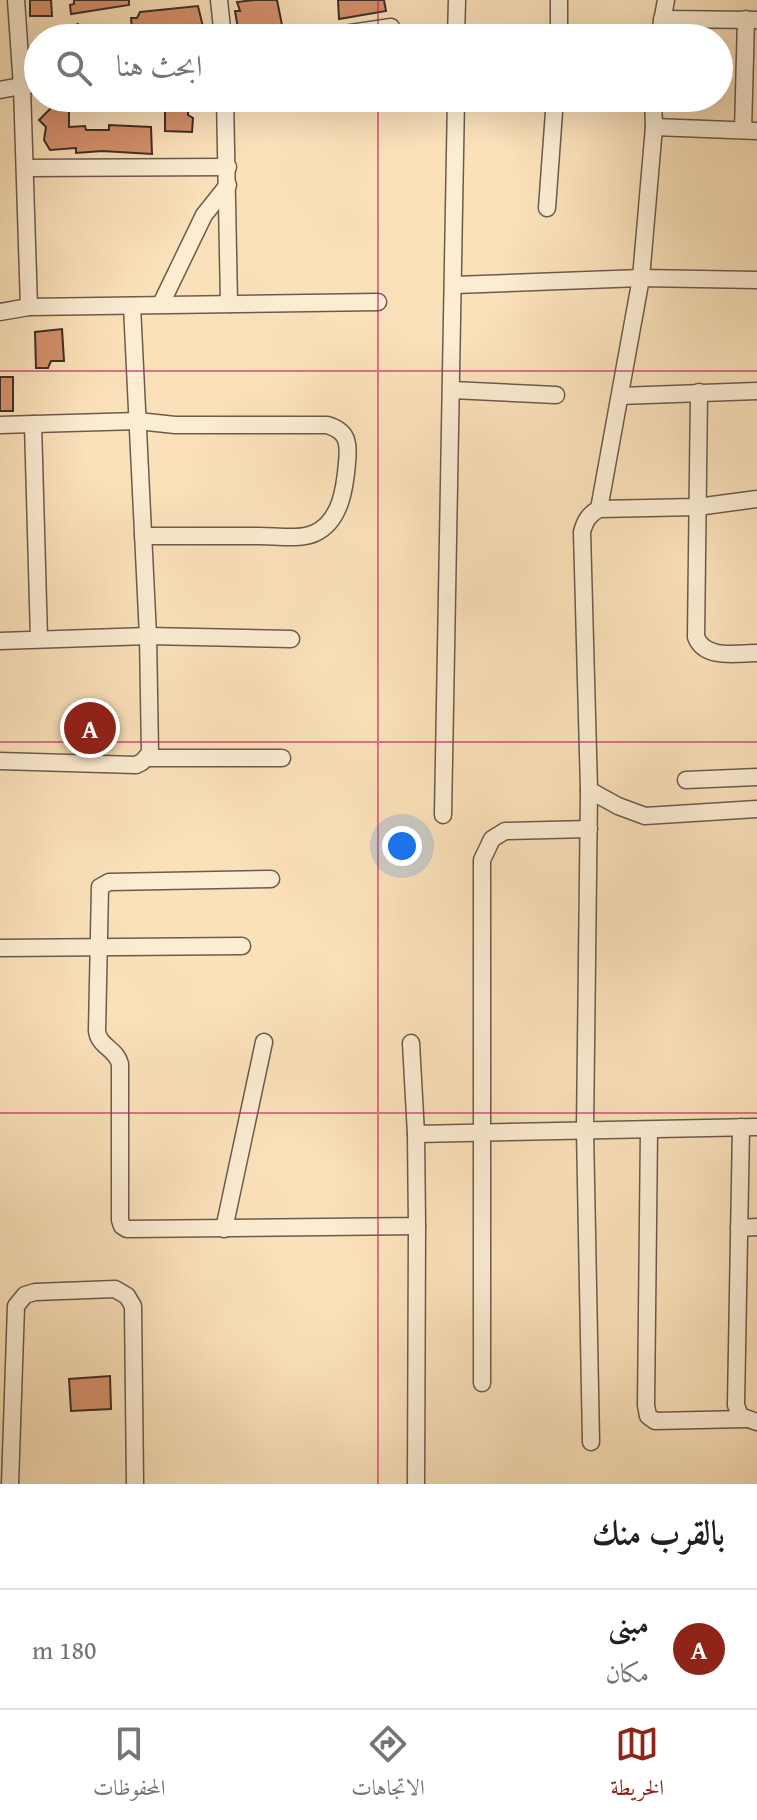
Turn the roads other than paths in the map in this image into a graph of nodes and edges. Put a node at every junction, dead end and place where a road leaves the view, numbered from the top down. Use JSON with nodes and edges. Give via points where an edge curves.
{"nodes":[{"id":1,"x":16,"y":0,"type":"edge"},
{"id":2,"x":219,"y":0,"type":"edge"},
{"id":3,"x":457,"y":0,"type":"edge"},
{"id":4,"x":559,"y":0,"type":"edge"},
{"id":5,"x":666,"y":0,"type":"edge"},
{"id":6,"x":662,"y":19,"type":"junction"},
{"id":7,"x":751,"y":20,"type":"edge"},
{"id":8,"x":222,"y":24,"type":"edge"},
{"id":9,"x":456,"y":24,"type":"edge"},
{"id":10,"x":559,"y":24,"type":"edge"},
{"id":11,"x":661,"y":24,"type":"edge"},
{"id":12,"x":24,"y":49,"type":"edge"},
{"id":13,"x":24,"y":86,"type":"edge"},
{"id":14,"x":0,"y":90,"type":"edge"},
{"id":15,"x":28,"y":112,"type":"edge"},
{"id":16,"x":226,"y":112,"type":"edge"},
{"id":17,"x":456,"y":112,"type":"edge"},
{"id":18,"x":554,"y":112,"type":"edge"},
{"id":19,"x":653,"y":112,"type":"edge"},
{"id":20,"x":654,"y":127,"type":"junction"},
{"id":21,"x":750,"y":130,"type":"edge"},
{"id":22,"x":228,"y":167,"type":"junction"},
{"id":23,"x":25,"y":168,"type":"junction"},
{"id":24,"x":228,"y":185,"type":"junction"},
{"id":25,"x":547,"y":208,"type":"dead end"},
{"id":26,"x":641,"y":278,"type":"junction"},
{"id":27,"x":757,"y":280,"type":"edge"},
{"id":28,"x":454,"y":285,"type":"junction"},
{"id":29,"x":378,"y":302,"type":"dead end"},
{"id":30,"x":161,"y":304,"type":"junction"},
{"id":31,"x":229,"y":304,"type":"junction"},
{"id":32,"x":132,"y":306,"type":"junction"},
{"id":33,"x":29,"y":307,"type":"junction"},
{"id":34,"x":0,"y":312,"type":"edge"},
{"id":35,"x":452,"y":390,"type":"junction"},
{"id":36,"x":757,"y":391,"type":"edge"},
{"id":37,"x":699,"y":392,"type":"junction"},
{"id":38,"x":556,"y":395,"type":"dead end"},
{"id":39,"x":620,"y":396,"type":"junction"},
{"id":40,"x":138,"y":421,"type":"junction"},
{"id":41,"x":33,"y":424,"type":"junction"},
{"id":42,"x":0,"y":425,"type":"edge"},
{"id":43,"x":757,"y":499,"type":"edge"},
{"id":44,"x":697,"y":507,"type":"junction"},
{"id":45,"x":599,"y":509,"type":"junction"},
{"id":46,"x":143,"y":536,"type":"junction"},
{"id":47,"x":148,"y":636,"type":"junction"},
{"id":48,"x":39,"y":639,"type":"junction"},
{"id":49,"x":291,"y":639,"type":"dead end"},
{"id":50,"x":0,"y":641,"type":"edge"},
{"id":51,"x":757,"y":653,"type":"edge"},
{"id":52,"x":147,"y":758,"type":"junction"},
{"id":53,"x":282,"y":758,"type":"dead end"},
{"id":54,"x":0,"y":761,"type":"edge"},
{"id":55,"x":757,"y":777,"type":"edge"},
{"id":56,"x":686,"y":780,"type":"dead end"},
{"id":57,"x":589,"y":790,"type":"junction"},
{"id":58,"x":757,"y":809,"type":"edge"},
{"id":59,"x":443,"y":815,"type":"dead end"},
{"id":60,"x":589,"y":829,"type":"junction"},
{"id":61,"x":271,"y":879,"type":"dead end"},
{"id":62,"x":97,"y":946,"type":"junction"},
{"id":63,"x":242,"y":946,"type":"dead end"},
{"id":64,"x":0,"y":948,"type":"edge"},
{"id":65,"x":264,"y":1042,"type":"dead end"},
{"id":66,"x":411,"y":1043,"type":"dead end"},
{"id":67,"x":749,"y":1127,"type":"edge"},
{"id":68,"x":585,"y":1130,"type":"junction"},
{"id":69,"x":649,"y":1130,"type":"junction"},
{"id":70,"x":481,"y":1133,"type":"junction"},
{"id":71,"x":416,"y":1134,"type":"junction"},
{"id":72,"x":417,"y":1226,"type":"junction"},
{"id":73,"x":757,"y":1227,"type":"edge"},
{"id":74,"x":739,"y":1228,"type":"junction"},
{"id":75,"x":224,"y":1229,"type":"junction"},
{"id":76,"x":482,"y":1383,"type":"dead end"},
{"id":77,"x":751,"y":1421,"type":"edge"},
{"id":78,"x":591,"y":1442,"type":"dead end"},
{"id":79,"x":10,"y":1484,"type":"edge"},
{"id":80,"x":135,"y":1484,"type":"edge"},
{"id":81,"x":416,"y":1484,"type":"edge"}],
"edges":[{"from":1,"to":12,"type":"street"},
{"from":2,"to":8,"type":"street"},
{"from":3,"to":9,"type":"street"},
{"from":4,"to":10,"type":"street"},
{"from":5,"to":6,"type":"street"},
{"from":6,"to":7,"type":"street"},
{"from":6,"to":11,"type":"street"},
{"from":7,"to":21,"type":"street"},
{"from":13,"to":14,"type":"street"},
{"from":15,"to":23,"type":"street"},
{"from":16,"to":22,"type":"street"},
{"from":17,"to":28,"type":"street"},
{"from":18,"to":25,"type":"street"},
{"from":19,"to":20,"type":"street"},
{"from":20,"to":21,"type":"street"},
{"from":20,"to":26,"type":"street"},
{"from":22,"to":23,"type":"street"},
{"from":22,"to":24,"type":"street"},
{"from":23,"to":33,"type":"street"},
{"from":24,"to":30,"type":"street","via":[[204,215]]},
{"from":24,"to":31,"type":"street"},
{"from":26,"to":27,"type":"street"},
{"from":26,"to":28,"type":"street"},
{"from":26,"to":39,"type":"street"},
{"from":28,"to":35,"type":"street"},
{"from":29,"to":31,"type":"street"},
{"from":30,"to":31,"type":"street"},
{"from":30,"to":32,"type":"street"},
{"from":32,"to":33,"type":"street"},
{"from":32,"to":40,"type":"street"},
{"from":33,"to":34,"type":"street"},
{"from":35,"to":38,"type":"street"},
{"from":35,"to":59,"type":"street"},
{"from":36,"to":37,"type":"street"},
{"from":37,"to":39,"type":"street"},
{"from":37,"to":44,"type":"street"},
{"from":39,"to":45,"type":"street"},
{"from":40,"to":41,"type":"street"},
{"from":40,"to":46,"type":"street"},
{"from":40,"to":46,"type":"street","via":[[327,425],[338,428],[349,444],[340,502],[333,517],[314,534]]},
{"from":41,"to":42,"type":"street"},
{"from":41,"to":48,"type":"street"},
{"from":43,"to":44,"type":"street"},
{"from":44,"to":45,"type":"street"},
{"from":44,"to":51,"type":"street","via":[[698,644],[712,652]]},
{"from":45,"to":57,"type":"street","via":[[591,513],[582,532]]},
{"from":46,"to":47,"type":"street"},
{"from":47,"to":48,"type":"street"},
{"from":47,"to":49,"type":"street"},
{"from":47,"to":52,"type":"street"},
{"from":48,"to":50,"type":"street"},
{"from":52,"to":53,"type":"street"},
{"from":52,"to":54,"type":"street","via":[[136,765]]},
{"from":55,"to":56,"type":"street"},
{"from":57,"to":58,"type":"street","via":[[645,816]]},
{"from":57,"to":60,"type":"street"},
{"from":60,"to":68,"type":"street"},
{"from":60,"to":70,"type":"street","via":[[505,831],[492,839],[482,860]]},
{"from":61,"to":62,"type":"street","via":[[105,882],[98,894]]},
{"from":62,"to":63,"type":"street"},
{"from":62,"to":64,"type":"street"},
{"from":62,"to":75,"type":"street","via":[[97,1036],[120,1064],[120,1223],[127,1229]]},
{"from":65,"to":75,"type":"street"},
{"from":66,"to":71,"type":"street"},
{"from":67,"to":69,"type":"street"},
{"from":67,"to":74,"type":"street"},
{"from":68,"to":69,"type":"street"},
{"from":68,"to":70,"type":"street"},
{"from":68,"to":78,"type":"street"},
{"from":69,"to":77,"type":"street","via":[[648,1416],[655,1421]]},
{"from":70,"to":71,"type":"street"},
{"from":70,"to":76,"type":"street"},
{"from":71,"to":72,"type":"street"},
{"from":72,"to":75,"type":"street"},
{"from":72,"to":81,"type":"street"},
{"from":73,"to":74,"type":"street"},
{"from":74,"to":77,"type":"street","via":[[736,1405],[737,1412]]},
{"from":79,"to":80,"type":"street","via":[[16,1306],[35,1292],[115,1289],[133,1306]]}]}
